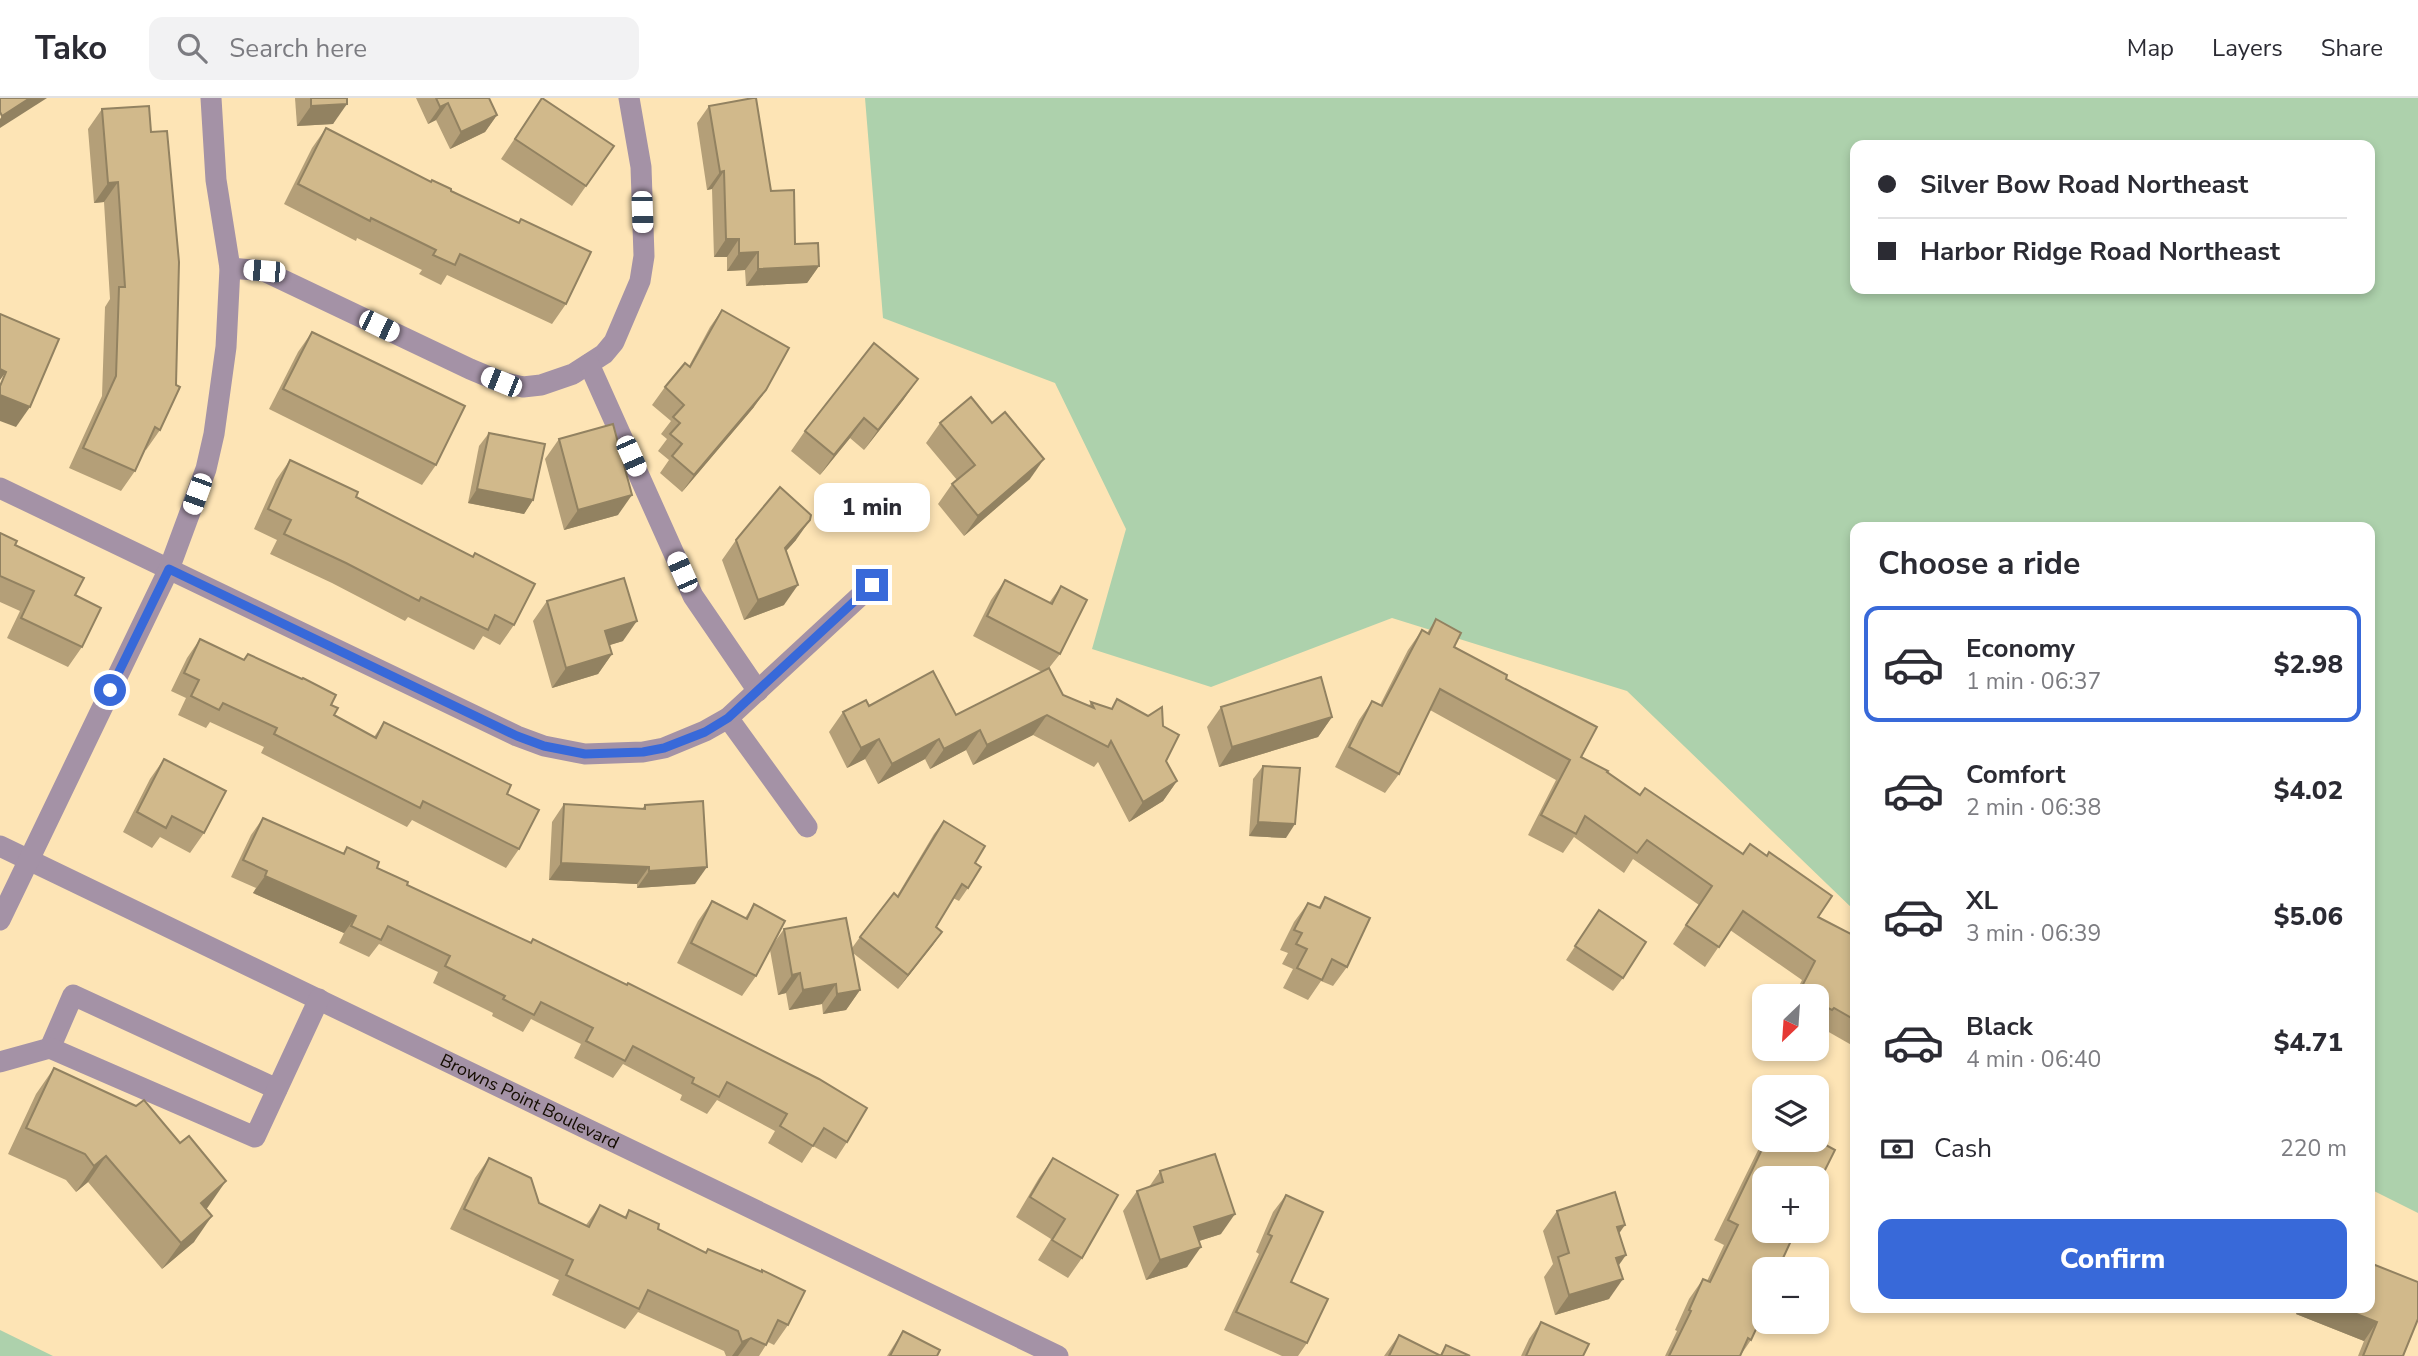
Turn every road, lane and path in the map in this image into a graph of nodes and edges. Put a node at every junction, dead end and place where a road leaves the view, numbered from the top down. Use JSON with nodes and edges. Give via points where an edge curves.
{"nodes":[{"id":1,"x":211,"y":98,"type":"edge"},
{"id":2,"x":629,"y":98,"type":"edge"},
{"id":3,"x":230,"y":268,"type":"junction"},
{"id":4,"x":589,"y":363,"type":"junction"},
{"id":5,"x":0,"y":488,"type":"edge"},
{"id":6,"x":169,"y":569,"type":"junction"},
{"id":7,"x":872,"y":585,"type":"dead end"},
{"id":8,"x":758,"y":691,"type":"junction"},
{"id":9,"x":728,"y":718,"type":"junction"},
{"id":10,"x":807,"y":827,"type":"dead end"},
{"id":11,"x":0,"y":846,"type":"edge"},
{"id":12,"x":28,"y":859,"type":"junction"},
{"id":13,"x":0,"y":920,"type":"edge"},
{"id":14,"x":319,"y":999,"type":"junction"},
{"id":15,"x":50,"y":1048,"type":"junction"},
{"id":16,"x":0,"y":1062,"type":"edge"},
{"id":17,"x":277,"y":1089,"type":"junction"},
{"id":18,"x":1058,"y":1356,"type":"edge"}],
"edges":[{"from":1,"to":3,"type":"street","via":[[216,180]]},
{"from":2,"to":4,"type":"street","via":[[641,167],[644,256],[640,281],[614,342]]},
{"from":3,"to":4,"type":"street","via":[[264,271],[501,382],[523,387],[556,382]]},
{"from":3,"to":6,"type":"street","via":[[226,347],[214,434]]},
{"from":4,"to":8,"type":"street","via":[[693,596]]},
{"from":5,"to":6,"type":"street"},
{"from":6,"to":9,"type":"street","via":[[544,746],[585,754],[643,752],[705,732]]},
{"from":6,"to":12,"type":"street"},
{"from":7,"to":8,"type":"street"},
{"from":8,"to":9,"type":"street"},
{"from":9,"to":10,"type":"street"},
{"from":11,"to":12,"type":"street","name":"Browns Point Boulevard"},
{"from":12,"to":13,"type":"street"},
{"from":12,"to":14,"type":"street","name":"Browns Point Boulevard"},
{"from":14,"to":17,"type":"street"},
{"from":14,"to":18,"type":"street","name":"Browns Point Boulevard"},
{"from":15,"to":16,"type":"street"},
{"from":15,"to":17,"type":"street","via":[[255,1137]]},
{"from":15,"to":17,"type":"street","via":[[73,995]]}]}
